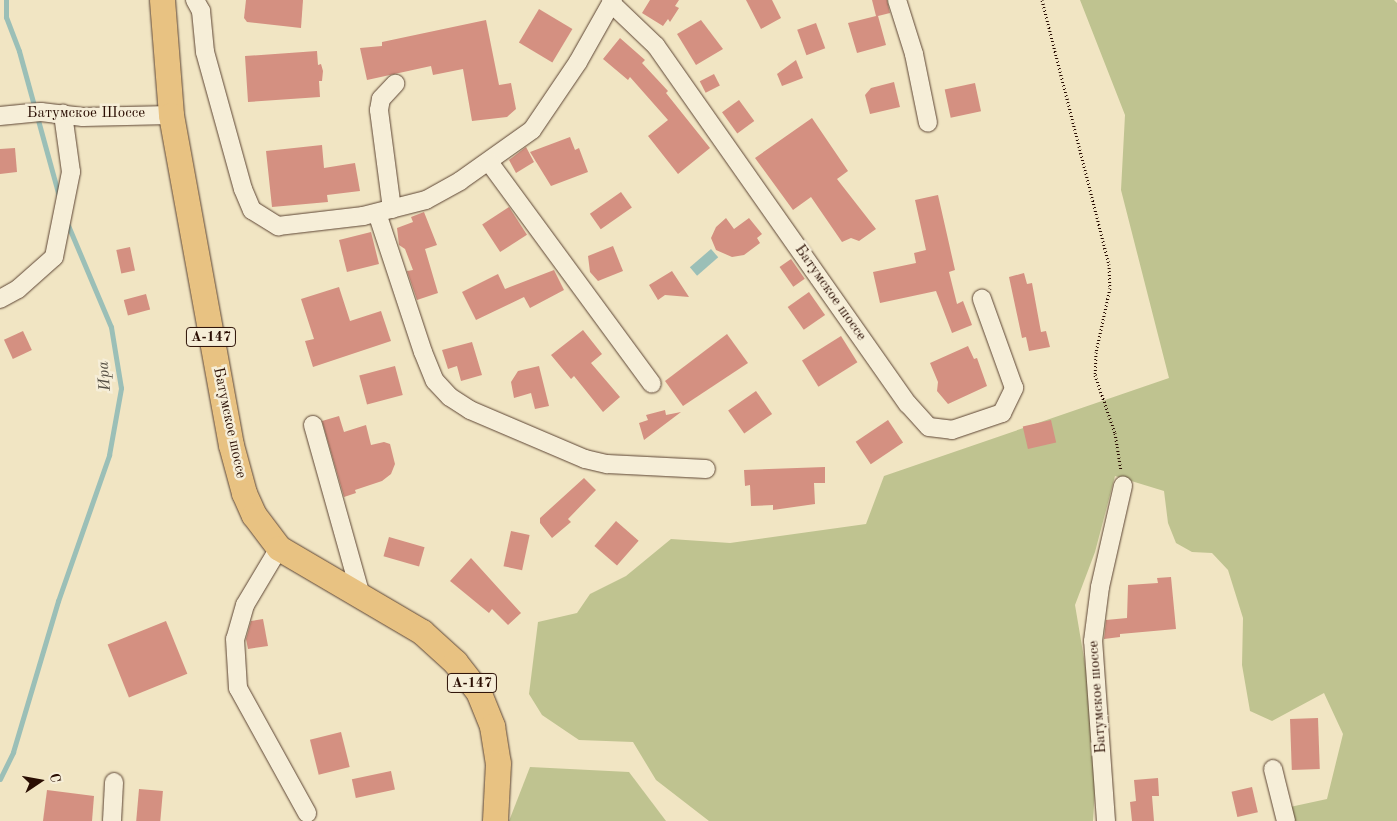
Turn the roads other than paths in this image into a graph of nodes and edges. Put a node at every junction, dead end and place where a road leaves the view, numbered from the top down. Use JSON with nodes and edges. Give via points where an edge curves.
{"nodes":[{"id":1,"x":162,"y":0,"type":"edge"},
{"id":2,"x":195,"y":0,"type":"edge"},
{"id":3,"x":897,"y":0,"type":"edge"},
{"id":4,"x":612,"y":2,"type":"edge"},
{"id":5,"x":395,"y":84,"type":"dead end"},
{"id":6,"x":63,"y":114,"type":"junction"},
{"id":7,"x":171,"y":115,"type":"junction"},
{"id":8,"x":0,"y":116,"type":"edge"},
{"id":9,"x":928,"y":123,"type":"dead end"},
{"id":10,"x":488,"y":162,"type":"junction"},
{"id":11,"x":384,"y":211,"type":"junction"},
{"id":12,"x":0,"y":299,"type":"edge"},
{"id":13,"x":982,"y":299,"type":"dead end"},
{"id":14,"x":652,"y":384,"type":"dead end"},
{"id":15,"x":313,"y":425,"type":"dead end"},
{"id":16,"x":706,"y":469,"type":"dead end"},
{"id":17,"x":1123,"y":486,"type":"road end"},
{"id":18,"x":279,"y":548,"type":"junction"},
{"id":19,"x":362,"y":596,"type":"junction"},
{"id":20,"x":1273,"y":769,"type":"dead end"},
{"id":21,"x":114,"y":782,"type":"dead end"},
{"id":22,"x":307,"y":813,"type":"dead end"},
{"id":23,"x":112,"y":821,"type":"edge"},
{"id":24,"x":495,"y":821,"type":"edge"},
{"id":25,"x":1106,"y":821,"type":"edge"},
{"id":26,"x":1286,"y":821,"type":"edge"}],
"edges":[{"from":1,"to":7,"type":"highway","name":"Батумское шоссе","number":"А-147"},
{"from":2,"to":11,"type":"street","via":[[201,11],[206,52],[236,168],[252,210],[278,226]]},
{"from":3,"to":9,"type":"street","via":[[914,54]]},
{"from":4,"to":10,"type":"street","via":[[578,62],[532,130]]},
{"from":4,"to":13,"type":"street","name":"Батумское шоссе","via":[[656,46],[908,404],[929,427],[952,430],[1002,413],[1014,388]]},
{"from":5,"to":11,"type":"street","via":[[381,99],[379,110]]},
{"from":6,"to":7,"type":"street","name":"Батумское Шоссе"},
{"from":6,"to":8,"type":"street","name":"Батумское Шоссе","via":[[41,112]]},
{"from":6,"to":12,"type":"street","via":[[71,172],[54,257],[18,289]]},
{"from":7,"to":18,"type":"highway","name":"Батумское шоссе","number":"А-147","via":[[231,445],[247,500]]},
{"from":10,"to":11,"type":"street","via":[[426,200]]},
{"from":10,"to":14,"type":"street"},
{"from":11,"to":16,"type":"street","via":[[423,352],[435,381],[450,397],[470,410],[585,458],[607,464]]},
{"from":15,"to":19,"type":"street"},
{"from":17,"to":25,"type":"street","name":"Батумское шоссе","via":[[1100,586],[1093,641]]},
{"from":18,"to":19,"type":"highway","name":"Батумское шоссе","number":"А-147"},
{"from":18,"to":22,"type":"street","via":[[245,605],[235,639],[238,688]]},
{"from":19,"to":24,"type":"highway","name":"Батумское шоссе","number":"А-147","via":[[422,632],[455,662],[478,691],[492,726],[498,763]]},
{"from":20,"to":26,"type":"street"},
{"from":21,"to":23,"type":"street"}]}
